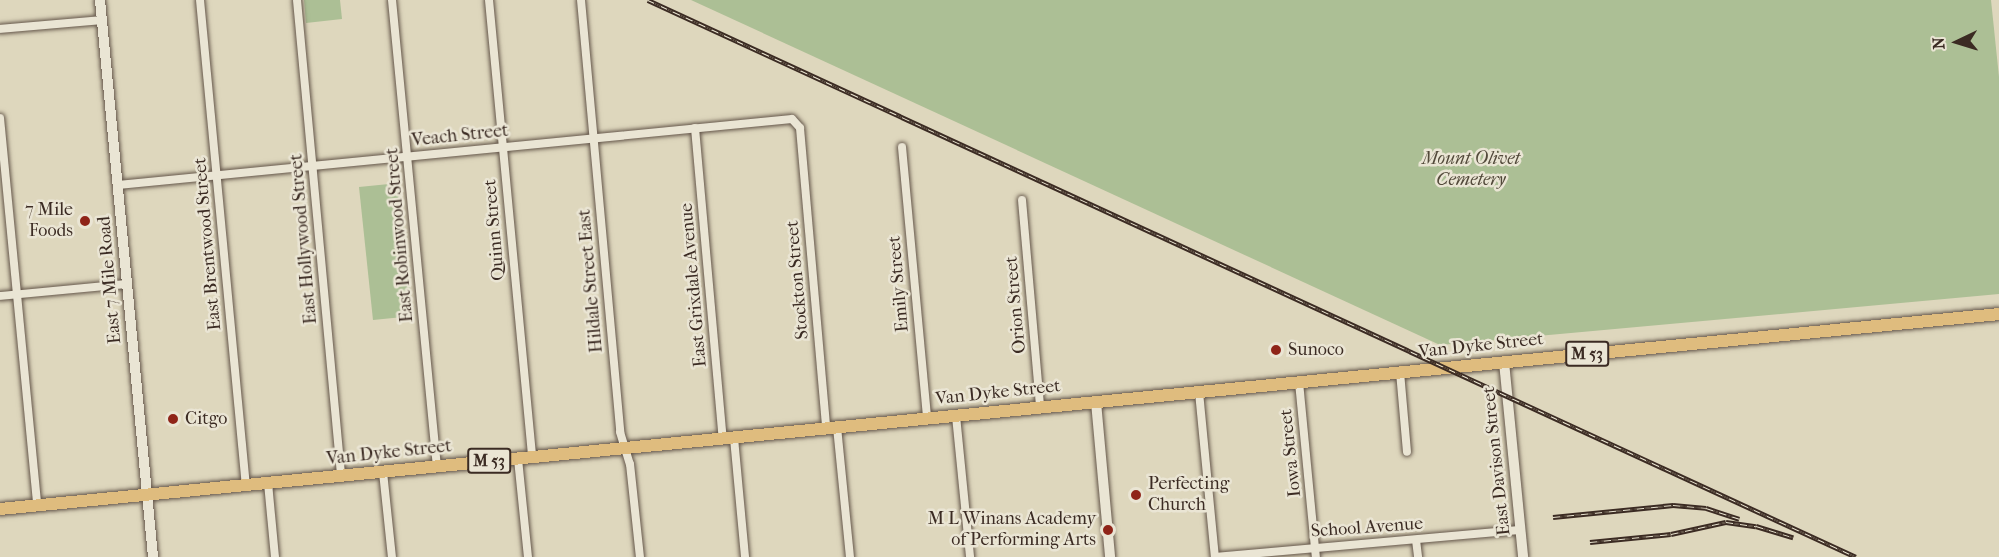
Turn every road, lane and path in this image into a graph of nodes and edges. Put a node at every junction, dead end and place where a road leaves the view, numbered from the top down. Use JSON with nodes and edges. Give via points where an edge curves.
{"nodes":[{"id":1,"x":100,"y":0,"type":"edge"},
{"id":2,"x":200,"y":0,"type":"edge"},
{"id":3,"x":297,"y":0,"type":"edge"},
{"id":4,"x":392,"y":0,"type":"edge"},
{"id":5,"x":489,"y":0,"type":"edge"},
{"id":6,"x":581,"y":0,"type":"edge"},
{"id":7,"x":102,"y":20,"type":"junction"},
{"id":8,"x":0,"y":30,"type":"edge"},
{"id":9,"x":0,"y":118,"type":"edge"},
{"id":10,"x":695,"y":128,"type":"junction"},
{"id":11,"x":800,"y":128,"type":"joint"},
{"id":12,"x":594,"y":138,"type":"junction"},
{"id":13,"x":503,"y":147,"type":"junction"},
{"id":14,"x":902,"y":147,"type":"dead end"},
{"id":15,"x":407,"y":156,"type":"junction"},
{"id":16,"x":312,"y":165,"type":"junction"},
{"id":17,"x":216,"y":175,"type":"junction"},
{"id":18,"x":118,"y":185,"type":"junction"},
{"id":19,"x":1022,"y":200,"type":"dead end"},
{"id":20,"x":127,"y":284,"type":"junction"},
{"id":21,"x":17,"y":294,"type":"junction"},
{"id":22,"x":0,"y":296,"type":"edge"},
{"id":23,"x":1999,"y":314,"type":"edge"},
{"id":24,"x":1504,"y":362,"type":"junction"},
{"id":25,"x":1400,"y":372,"type":"junction"},
{"id":26,"x":1299,"y":382,"type":"junction"},
{"id":27,"x":1199,"y":392,"type":"junction"},
{"id":28,"x":1096,"y":402,"type":"junction"},
{"id":29,"x":1040,"y":407,"type":"junction"},
{"id":30,"x":956,"y":416,"type":"junction"},
{"id":31,"x":927,"y":418,"type":"junction"},
{"id":32,"x":832,"y":428,"type":"junction"},
{"id":33,"x":728,"y":438,"type":"junction"},
{"id":34,"x":625,"y":448,"type":"junction"},
{"id":35,"x":1407,"y":452,"type":"dead end"},
{"id":36,"x":532,"y":457,"type":"junction"},
{"id":37,"x":518,"y":459,"type":"junction"},
{"id":38,"x":437,"y":467,"type":"junction"},
{"id":39,"x":383,"y":472,"type":"junction"},
{"id":40,"x":341,"y":476,"type":"junction"},
{"id":41,"x":268,"y":483,"type":"junction"},
{"id":42,"x":246,"y":485,"type":"junction"},
{"id":43,"x":147,"y":495,"type":"junction"},
{"id":44,"x":37,"y":505,"type":"junction"},
{"id":45,"x":0,"y":509,"type":"edge"},
{"id":46,"x":1521,"y":530,"type":"junction"},
{"id":47,"x":1416,"y":540,"type":"junction"},
{"id":48,"x":1316,"y":553,"type":"edge"},
{"id":49,"x":153,"y":557,"type":"edge"},
{"id":50,"x":275,"y":557,"type":"edge"},
{"id":51,"x":392,"y":557,"type":"edge"},
{"id":52,"x":528,"y":557,"type":"edge"},
{"id":53,"x":640,"y":557,"type":"edge"},
{"id":54,"x":745,"y":557,"type":"edge"},
{"id":55,"x":850,"y":557,"type":"edge"},
{"id":56,"x":970,"y":557,"type":"edge"},
{"id":57,"x":1110,"y":557,"type":"edge"},
{"id":58,"x":1215,"y":557,"type":"edge"},
{"id":59,"x":1418,"y":557,"type":"edge"},
{"id":60,"x":1523,"y":557,"type":"edge"}],
"edges":[{"from":1,"to":7,"type":"street","name":"East 7 Mile Road"},
{"from":2,"to":17,"type":"street","name":"East Brentwood Street"},
{"from":3,"to":16,"type":"street","name":"East Hollywood Street"},
{"from":4,"to":15,"type":"street","name":"East Robinwood Street"},
{"from":5,"to":13,"type":"street","name":"Quinn Street"},
{"from":6,"to":12,"type":"street","name":"Hildale Street East"},
{"from":7,"to":8,"type":"street"},
{"from":7,"to":18,"type":"street","name":"East 7 Mile Road"},
{"from":9,"to":21,"type":"street"},
{"from":10,"to":11,"type":"street","name":"Veach Street","via":[[787,118],[795,120]]},
{"from":10,"to":12,"type":"street","name":"Veach Street"},
{"from":10,"to":33,"type":"street","name":"East Grixdale Avenue"},
{"from":11,"to":32,"type":"street","name":"Stockton Street"},
{"from":12,"to":13,"type":"street","name":"Veach Street"},
{"from":12,"to":34,"type":"street","name":"Hildale Street East","via":[[620,432]]},
{"from":13,"to":15,"type":"street","name":"Veach Street"},
{"from":13,"to":36,"type":"street","name":"Quinn Street"},
{"from":14,"to":31,"type":"street","name":"Emily Street"},
{"from":15,"to":16,"type":"street","name":"Veach Street"},
{"from":15,"to":38,"type":"street","name":"East Robinwood Street"},
{"from":16,"to":17,"type":"street","name":"Veach Street"},
{"from":16,"to":40,"type":"street","name":"East Hollywood Street"},
{"from":17,"to":18,"type":"street","name":"Veach Street"},
{"from":17,"to":42,"type":"street","name":"East Brentwood Street"},
{"from":18,"to":20,"type":"street","name":"East 7 Mile Road"},
{"from":19,"to":29,"type":"street","name":"Orion Street"},
{"from":20,"to":21,"type":"street"},
{"from":20,"to":43,"type":"street","name":"East 7 Mile Road"},
{"from":21,"to":22,"type":"street"},
{"from":21,"to":44,"type":"street"},
{"from":23,"to":24,"type":"main road","name":"Van Dyke Street","number":"M 53"},
{"from":24,"to":25,"type":"main road","name":"Van Dyke Street","number":"M 53"},
{"from":24,"to":46,"type":"street","name":"East Davison Street"},
{"from":25,"to":26,"type":"main road","name":"Van Dyke Street","number":"M 53"},
{"from":25,"to":35,"type":"street"},
{"from":26,"to":27,"type":"main road","name":"Van Dyke Street","number":"M 53"},
{"from":26,"to":48,"type":"street","name":"Iowa Street"},
{"from":27,"to":28,"type":"main road","name":"Van Dyke Street","number":"M 53"},
{"from":27,"to":58,"type":"street"},
{"from":28,"to":29,"type":"main road","name":"Van Dyke Street","number":"M 53"},
{"from":28,"to":57,"type":"street"},
{"from":29,"to":30,"type":"main road","name":"Van Dyke Street","number":"M 53"},
{"from":30,"to":31,"type":"main road","name":"Van Dyke Street","number":"M 53"},
{"from":30,"to":56,"type":"street"},
{"from":31,"to":32,"type":"main road","name":"Van Dyke Street","number":"M 53"},
{"from":32,"to":33,"type":"main road","name":"Van Dyke Street","number":"M 53"},
{"from":32,"to":55,"type":"street","name":"Stockton Street"},
{"from":33,"to":34,"type":"main road","name":"Van Dyke Street","number":"M 53"},
{"from":33,"to":54,"type":"street","name":"East Grixdale Avenue"},
{"from":34,"to":36,"type":"main road","name":"Van Dyke Street","number":"M 53"},
{"from":34,"to":53,"type":"street","name":"Hildale Street East"},
{"from":36,"to":37,"type":"main road","name":"Van Dyke Street","number":"M 53"},
{"from":37,"to":38,"type":"main road","name":"Van Dyke Street","number":"M 53"},
{"from":37,"to":52,"type":"street"},
{"from":38,"to":39,"type":"main road","name":"Van Dyke Street","number":"M 53"},
{"from":39,"to":40,"type":"main road","name":"Van Dyke Street","number":"M 53"},
{"from":39,"to":51,"type":"street"},
{"from":40,"to":41,"type":"main road","name":"Van Dyke Street","number":"M 53"},
{"from":41,"to":42,"type":"main road","name":"Van Dyke Street","number":"M 53"},
{"from":41,"to":50,"type":"street"},
{"from":42,"to":43,"type":"main road","name":"Van Dyke Street","number":"M 53"},
{"from":43,"to":44,"type":"main road","name":"Van Dyke Street","number":"M 53"},
{"from":43,"to":49,"type":"street","name":"East 7 Mile Road"},
{"from":44,"to":45,"type":"main road","name":"Van Dyke Street","number":"M 53"},
{"from":46,"to":47,"type":"street","name":"School Avenue"},
{"from":46,"to":60,"type":"street","name":"East Davison Street"},
{"from":47,"to":48,"type":"street","name":"School Avenue"},
{"from":47,"to":59,"type":"street"},
{"from":48,"to":58,"type":"street","name":"School Avenue"}]}
